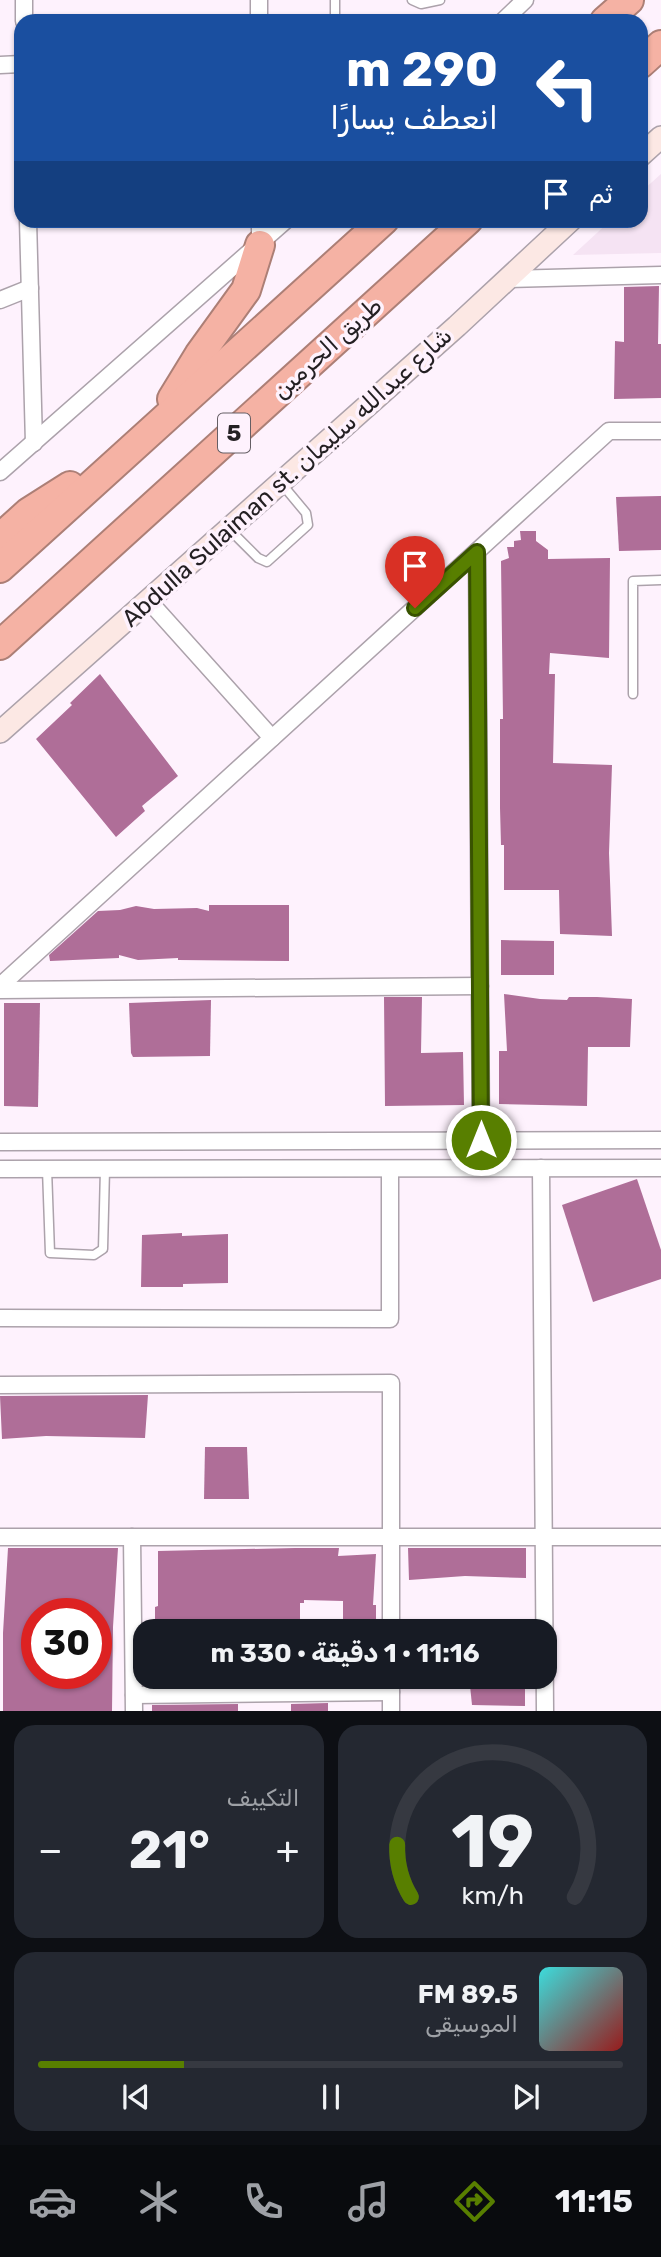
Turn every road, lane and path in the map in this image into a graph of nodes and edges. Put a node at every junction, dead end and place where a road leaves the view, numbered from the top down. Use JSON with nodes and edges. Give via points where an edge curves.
{"nodes":[{"id":1,"x":412,"y":0,"type":"edge"},
{"id":2,"x":440,"y":0,"type":"edge"},
{"id":3,"x":525,"y":0,"type":"edge"},
{"id":4,"x":629,"y":0,"type":"edge"},
{"id":5,"x":510,"y":14,"type":"edge"},
{"id":6,"x":613,"y":14,"type":"edge"},
{"id":7,"x":661,"y":45,"type":"edge"},
{"id":8,"x":648,"y":57,"type":"edge"},
{"id":9,"x":661,"y":137,"type":"edge"},
{"id":10,"x":648,"y":149,"type":"edge"},
{"id":11,"x":28,"y":228,"type":"edge"},
{"id":12,"x":375,"y":228,"type":"edge"},
{"id":13,"x":459,"y":228,"type":"edge"},
{"id":14,"x":562,"y":228,"type":"edge"},
{"id":15,"x":260,"y":233,"type":"edge"},
{"id":16,"x":661,"y":275,"type":"edge"},
{"id":17,"x":508,"y":279,"type":"junction"},
{"id":18,"x":30,"y":288,"type":"junction"},
{"id":19,"x":0,"y":300,"type":"edge"},
{"id":20,"x":661,"y":431,"type":"edge"},
{"id":21,"x":144,"y":436,"type":"junction"},
{"id":22,"x":34,"y":443,"type":"junction"},
{"id":23,"x":0,"y":472,"type":"edge"},
{"id":24,"x":281,"y":483,"type":"junction"},
{"id":25,"x":229,"y":529,"type":"junction"},
{"id":26,"x":0,"y":538,"type":"edge"},
{"id":27,"x":477,"y":552,"type":"junction"},
{"id":28,"x":0,"y":568,"type":"edge"},
{"id":29,"x":661,"y":580,"type":"edge"},
{"id":30,"x":148,"y":600,"type":"junction"},
{"id":31,"x":0,"y":645,"type":"edge"},
{"id":32,"x":633,"y":694,"type":"dead end"},
{"id":33,"x":0,"y":732,"type":"edge"},
{"id":34,"x":272,"y":738,"type":"junction"},
{"id":35,"x":480,"y":986,"type":"junction"},
{"id":36,"x":0,"y":988,"type":"edge"},
{"id":37,"x":481,"y":1140,"type":"junction"},
{"id":38,"x":661,"y":1140,"type":"edge"},
{"id":39,"x":0,"y":1142,"type":"edge"},
{"id":40,"x":541,"y":1168,"type":"junction"},
{"id":41,"x":661,"y":1168,"type":"edge"},
{"id":42,"x":0,"y":1169,"type":"edge"},
{"id":43,"x":47,"y":1169,"type":"junction"},
{"id":44,"x":105,"y":1169,"type":"junction"},
{"id":45,"x":390,"y":1169,"type":"junction"},
{"id":46,"x":0,"y":1318,"type":"edge"},
{"id":47,"x":0,"y":1385,"type":"edge"},
{"id":48,"x":661,"y":1536,"type":"edge"},
{"id":49,"x":0,"y":1537,"type":"edge"},
{"id":50,"x":132,"y":1537,"type":"junction"},
{"id":51,"x":391,"y":1537,"type":"junction"},
{"id":52,"x":544,"y":1537,"type":"junction"},
{"id":53,"x":391,"y":1619,"type":"edge"},
{"id":54,"x":323,"y":1689,"type":"edge"},
{"id":55,"x":391,"y":1689,"type":"edge"},
{"id":56,"x":134,"y":1703,"type":"edge"},
{"id":57,"x":391,"y":1711,"type":"edge"},
{"id":58,"x":545,"y":1711,"type":"edge"}],
"edges":[{"from":1,"to":2,"type":"lane","via":[[421,4]]},
{"from":3,"to":5,"type":"street"},
{"from":4,"to":6,"type":"highway"},
{"from":7,"to":8,"type":"highway"},
{"from":9,"to":10,"type":"main road"},
{"from":11,"to":18,"type":"street"},
{"from":12,"to":21,"type":"highway","number":"5"},
{"from":13,"to":31,"type":"highway","name":"طريق الحرمين","number":"5"},
{"from":14,"to":17,"type":"main road","name":"Abdulla Sulaiman st. شارع عبدالله سليمان"},
{"from":15,"to":21,"type":"highway","via":[[246,290]]},
{"from":15,"to":22,"type":"street"},
{"from":16,"to":17,"type":"street"},
{"from":17,"to":24,"type":"main road","name":"Abdulla Sulaiman st. شارع عبدالله سليمان"},
{"from":18,"to":19,"type":"street"},
{"from":18,"to":22,"type":"street"},
{"from":20,"to":27,"type":"street","via":[[610,431]]},
{"from":21,"to":26,"type":"highway","via":[[29,512]]},
{"from":21,"to":28,"type":"highway","number":"5"},
{"from":22,"to":23,"type":"street"},
{"from":24,"to":25,"type":"main road","name":"Abdulla Sulaiman st. شارع عبدالله سليمان"},
{"from":24,"to":25,"type":"lane","via":[[306,513],[307,524],[267,562]]},
{"from":25,"to":30,"type":"main road","name":"Abdulla Sulaiman st. شارع عبدالله سليمان"},
{"from":27,"to":34,"type":"street"},
{"from":27,"to":35,"type":"street"},
{"from":29,"to":32,"type":"lane","via":[[633,580]]},
{"from":30,"to":33,"type":"main road","name":"Abdulla Sulaiman st. شارع عبدالله سليمان"},
{"from":30,"to":34,"type":"street"},
{"from":34,"to":36,"type":"street"},
{"from":35,"to":36,"type":"street"},
{"from":35,"to":37,"type":"street"},
{"from":37,"to":38,"type":"street"},
{"from":37,"to":39,"type":"street"},
{"from":40,"to":41,"type":"street"},
{"from":40,"to":45,"type":"street"},
{"from":40,"to":52,"type":"street"},
{"from":42,"to":43,"type":"street"},
{"from":43,"to":44,"type":"street"},
{"from":43,"to":44,"type":"lane","via":[[50,1253],[94,1255],[103,1249]]},
{"from":44,"to":45,"type":"street"},
{"from":45,"to":46,"type":"street","via":[[390,1319]]},
{"from":47,"to":51,"type":"street","via":[[391,1383]]},
{"from":48,"to":52,"type":"street"},
{"from":49,"to":50,"type":"street"},
{"from":50,"to":51,"type":"street"},
{"from":50,"to":56,"type":"street"},
{"from":51,"to":52,"type":"street"},
{"from":51,"to":53,"type":"street"},
{"from":52,"to":58,"type":"street"},
{"from":54,"to":56,"type":"street"},
{"from":55,"to":57,"type":"street"}]}
